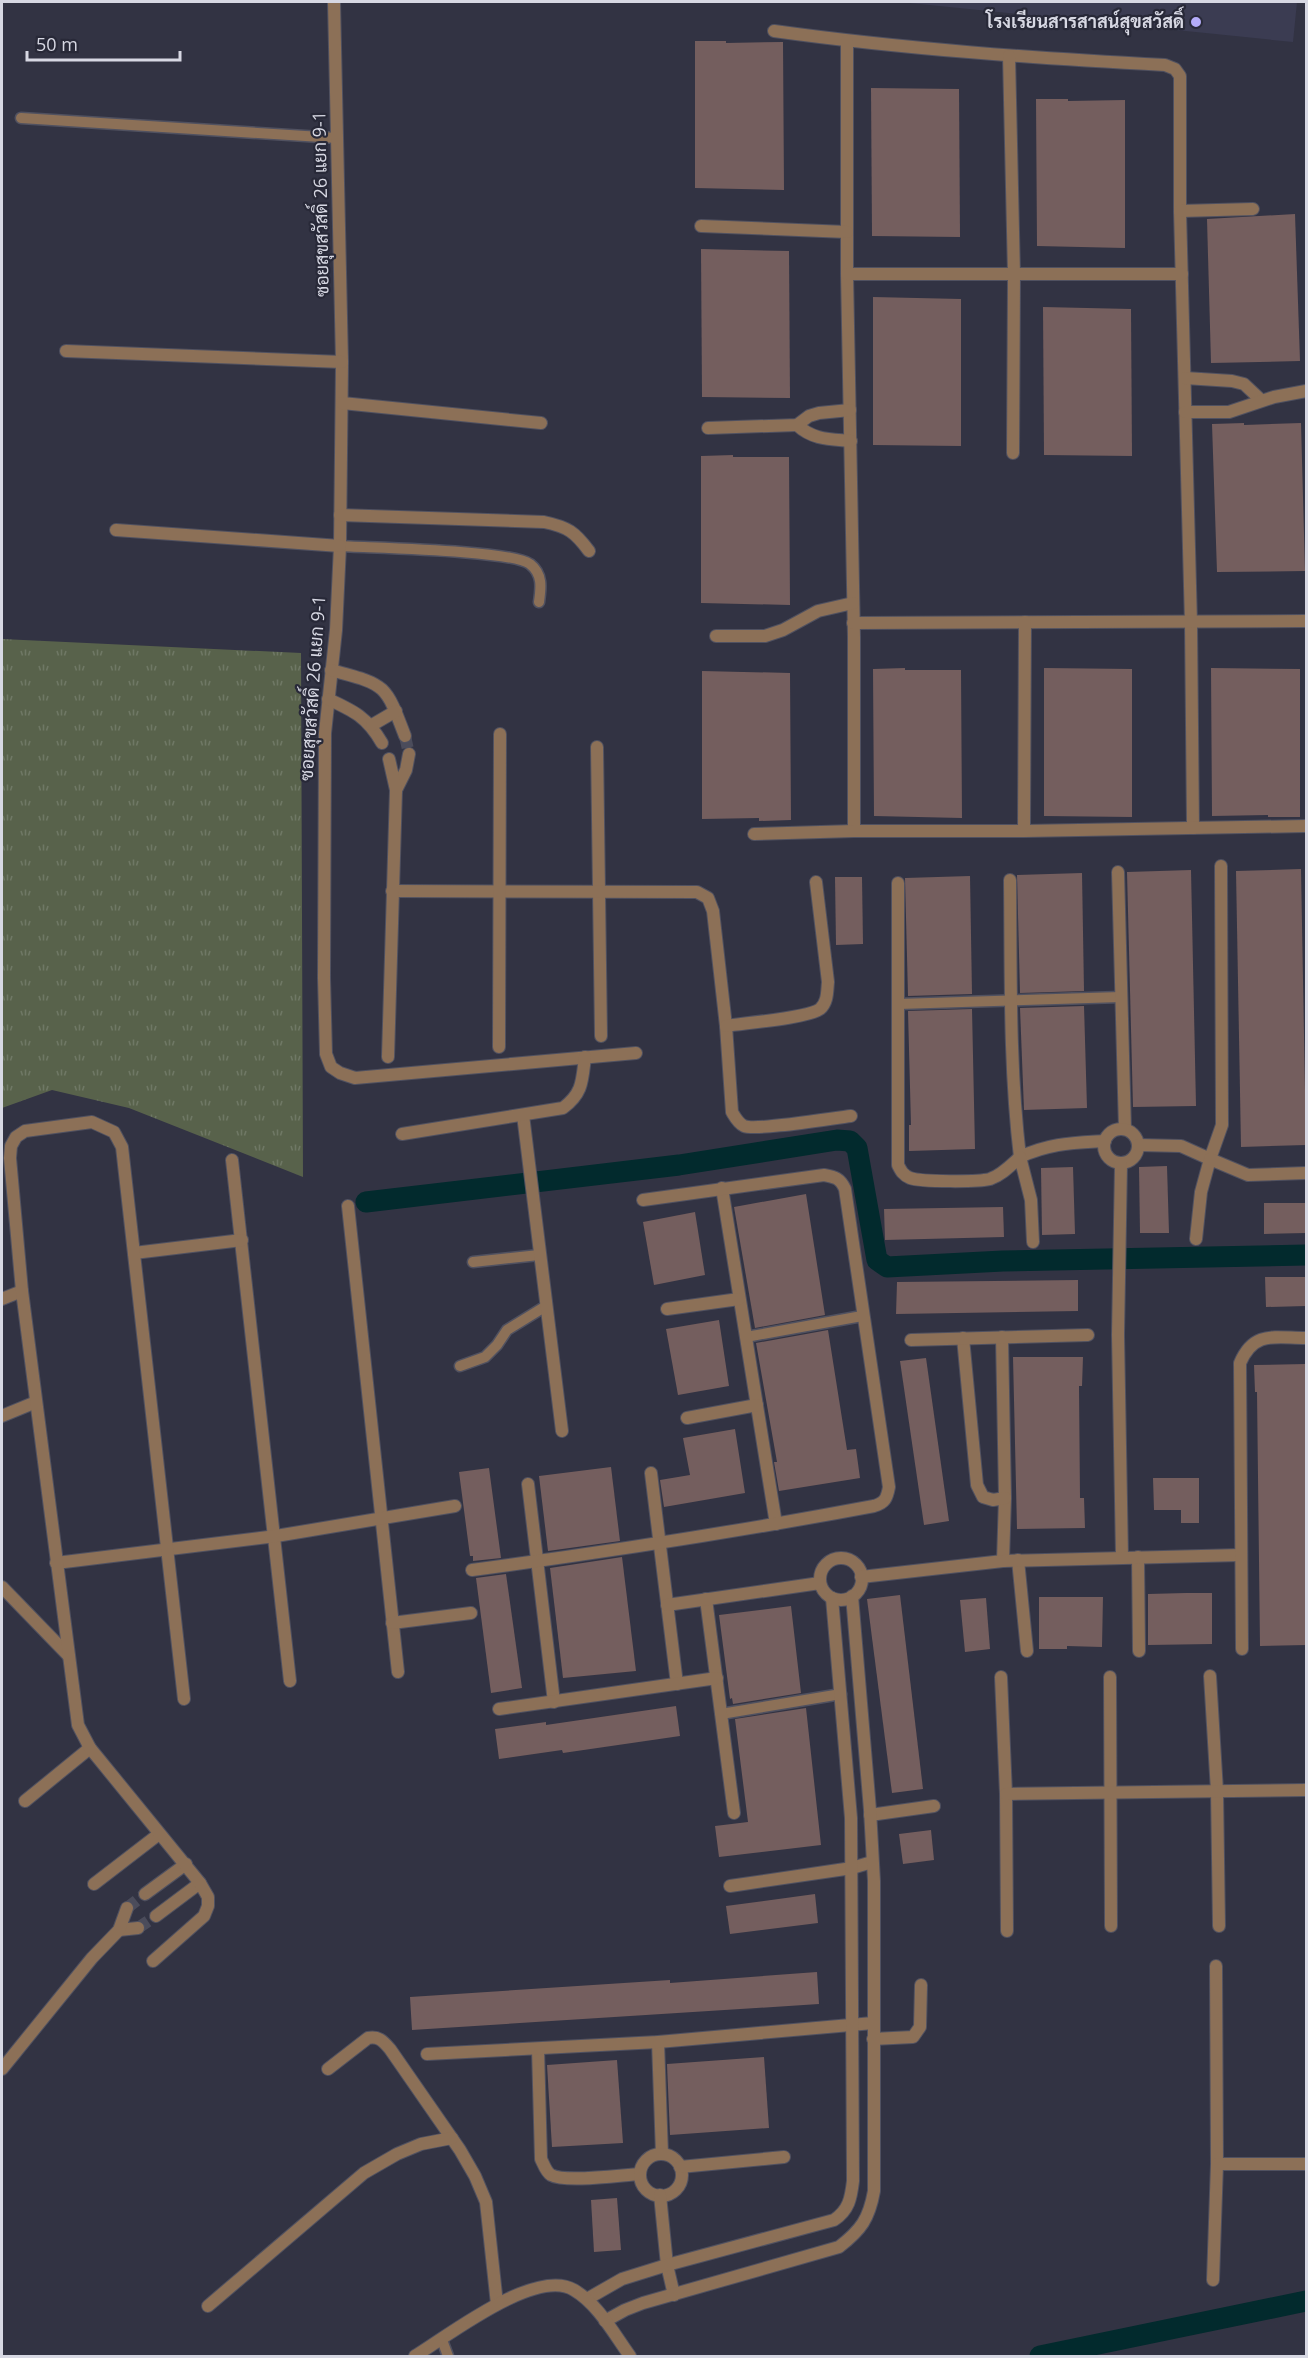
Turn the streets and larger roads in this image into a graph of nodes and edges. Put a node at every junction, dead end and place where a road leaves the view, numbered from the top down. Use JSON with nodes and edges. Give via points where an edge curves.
{"nodes":[{"id":1,"x":334,"y":2,"type":"edge"},
{"id":2,"x":774,"y":31,"type":"dead end"},
{"id":3,"x":847,"y":41,"type":"junction"},
{"id":4,"x":1009,"y":56,"type":"junction"},
{"id":5,"x":1253,"y":209,"type":"dead end"},
{"id":6,"x":1180,"y":211,"type":"junction"},
{"id":7,"x":701,"y":226,"type":"dead end"},
{"id":8,"x":847,"y":232,"type":"junction"},
{"id":9,"x":847,"y":274,"type":"junction"},
{"id":10,"x":1182,"y":274,"type":"junction"},
{"id":11,"x":1014,"y":275,"type":"junction"},
{"id":12,"x":66,"y":351,"type":"dead end"},
{"id":13,"x":342,"y":362,"type":"junction"},
{"id":14,"x":1185,"y":378,"type":"junction"},
{"id":15,"x":1306,"y":391,"type":"edge"},
{"id":16,"x":1261,"y":400,"type":"junction"},
{"id":17,"x":342,"y":403,"type":"junction"},
{"id":18,"x":850,"y":410,"type":"junction"},
{"id":19,"x":1185,"y":412,"type":"junction"},
{"id":20,"x":541,"y":423,"type":"dead end"},
{"id":21,"x":797,"y":425,"type":"junction"},
{"id":22,"x":708,"y":428,"type":"dead end"},
{"id":23,"x":851,"y":441,"type":"junction"},
{"id":24,"x":1014,"y":453,"type":"dead end"},
{"id":25,"x":340,"y":515,"type":"junction"},
{"id":26,"x":116,"y":530,"type":"dead end"},
{"id":27,"x":340,"y":546,"type":"junction"},
{"id":28,"x":590,"y":551,"type":"dead end"},
{"id":29,"x":853,"y":603,"type":"junction"},
{"id":30,"x":1306,"y":621,"type":"edge"},
{"id":31,"x":1025,"y":622,"type":"junction"},
{"id":32,"x":1191,"y":622,"type":"junction"},
{"id":33,"x":853,"y":623,"type":"junction"},
{"id":34,"x":716,"y":636,"type":"dead end"},
{"id":35,"x":331,"y":670,"type":"junction"},
{"id":36,"x":328,"y":699,"type":"junction"},
{"id":37,"x":396,"y":711,"type":"junction"},
{"id":38,"x":372,"y":725,"type":"junction"},
{"id":39,"x":500,"y":734,"type":"dead end"},
{"id":40,"x":405,"y":736,"type":"tunnel mouth"},
{"id":41,"x":382,"y":743,"type":"dead end"},
{"id":42,"x":597,"y":747,"type":"dead end"},
{"id":43,"x":409,"y":753,"type":"tunnel mouth"},
{"id":44,"x":389,"y":759,"type":"dead end"},
{"id":45,"x":396,"y":790,"type":"junction"},
{"id":46,"x":1306,"y":826,"type":"edge"},
{"id":47,"x":1193,"y":828,"type":"junction"},
{"id":48,"x":854,"y":831,"type":"junction"},
{"id":49,"x":1024,"y":831,"type":"junction"},
{"id":50,"x":754,"y":834,"type":"dead end"},
{"id":51,"x":1221,"y":866,"type":"dead end"},
{"id":52,"x":1118,"y":872,"type":"dead end"},
{"id":53,"x":1010,"y":880,"type":"dead end"},
{"id":54,"x":816,"y":882,"type":"dead end"},
{"id":55,"x":898,"y":883,"type":"dead end"},
{"id":56,"x":500,"y":890,"type":"junction"},
{"id":57,"x":598,"y":890,"type":"junction"},
{"id":58,"x":392,"y":891,"type":"junction"},
{"id":59,"x":726,"y":1026,"type":"junction"},
{"id":60,"x":601,"y":1036,"type":"dead end"},
{"id":61,"x":499,"y":1047,"type":"dead end"},
{"id":62,"x":636,"y":1053,"type":"dead end"},
{"id":63,"x":388,"y":1057,"type":"dead end"},
{"id":64,"x":585,"y":1057,"type":"junction"},
{"id":65,"x":523,"y":1115,"type":"junction"},
{"id":66,"x":851,"y":1116,"type":"dead end"},
{"id":67,"x":1125,"y":1129,"type":"junction"},
{"id":68,"x":402,"y":1134,"type":"dead end"},
{"id":69,"x":1105,"y":1142,"type":"junction"},
{"id":70,"x":1138,"y":1144,"type":"junction"},
{"id":71,"x":1020,"y":1157,"type":"junction"},
{"id":72,"x":1210,"y":1159,"type":"junction"},
{"id":73,"x":232,"y":1160,"type":"dead end"},
{"id":74,"x":1121,"y":1164,"type":"junction"},
{"id":75,"x":1306,"y":1173,"type":"edge"},
{"id":76,"x":7,"y":1180,"type":"edge"},
{"id":77,"x":722,"y":1188,"type":"junction"},
{"id":78,"x":643,"y":1200,"type":"dead end"},
{"id":79,"x":348,"y":1206,"type":"dead end"},
{"id":80,"x":1196,"y":1239,"type":"dead end"},
{"id":81,"x":242,"y":1240,"type":"junction"},
{"id":82,"x":1033,"y":1242,"type":"dead end"},
{"id":83,"x":134,"y":1253,"type":"junction"},
{"id":84,"x":22,"y":1291,"type":"junction"},
{"id":85,"x":2,"y":1299,"type":"edge"},
{"id":86,"x":739,"y":1299,"type":"junction"},
{"id":87,"x":667,"y":1309,"type":"dead end"},
{"id":88,"x":1088,"y":1335,"type":"dead end"},
{"id":89,"x":1002,"y":1337,"type":"junction"},
{"id":90,"x":963,"y":1338,"type":"junction"},
{"id":91,"x":1306,"y":1338,"type":"edge"},
{"id":92,"x":911,"y":1340,"type":"dead end"},
{"id":93,"x":36,"y":1402,"type":"junction"},
{"id":94,"x":757,"y":1405,"type":"junction"},
{"id":95,"x":2,"y":1416,"type":"edge"},
{"id":96,"x":687,"y":1418,"type":"dead end"},
{"id":97,"x":562,"y":1431,"type":"dead end"},
{"id":98,"x":651,"y":1473,"type":"dead end"},
{"id":99,"x":528,"y":1484,"type":"dead end"},
{"id":100,"x":1005,"y":1498,"type":"junction"},
{"id":101,"x":455,"y":1506,"type":"dead end"},
{"id":102,"x":383,"y":1519,"type":"junction"},
{"id":103,"x":776,"y":1524,"type":"junction"},
{"id":104,"x":276,"y":1536,"type":"junction"},
{"id":105,"x":659,"y":1544,"type":"junction"},
{"id":106,"x":168,"y":1550,"type":"junction"},
{"id":107,"x":1241,"y":1555,"type":"junction"},
{"id":108,"x":1122,"y":1557,"type":"junction"},
{"id":109,"x":1138,"y":1557,"type":"junction"},
{"id":110,"x":1018,"y":1560,"type":"junction"},
{"id":111,"x":537,"y":1561,"type":"junction"},
{"id":112,"x":1003,"y":1561,"type":"junction"},
{"id":113,"x":56,"y":1563,"type":"junction"},
{"id":114,"x":472,"y":1570,"type":"dead end"},
{"id":115,"x":861,"y":1577,"type":"junction"},
{"id":116,"x":820,"y":1583,"type":"junction"},
{"id":117,"x":2,"y":1587,"type":"edge"},
{"id":118,"x":852,"y":1596,"type":"junction"},
{"id":119,"x":832,"y":1598,"type":"junction"},
{"id":120,"x":706,"y":1599,"type":"junction"},
{"id":121,"x":667,"y":1605,"type":"junction"},
{"id":122,"x":471,"y":1613,"type":"dead end"},
{"id":123,"x":392,"y":1623,"type":"junction"},
{"id":124,"x":1242,"y":1649,"type":"dead end"},
{"id":125,"x":1027,"y":1651,"type":"dead end"},
{"id":126,"x":1139,"y":1652,"type":"dead end"},
{"id":127,"x":68,"y":1655,"type":"junction"},
{"id":128,"x":398,"y":1672,"type":"dead end"},
{"id":129,"x":1210,"y":1676,"type":"dead end"},
{"id":130,"x":1001,"y":1677,"type":"dead end"},
{"id":131,"x":1110,"y":1677,"type":"dead end"},
{"id":132,"x":717,"y":1678,"type":"junction"},
{"id":133,"x":290,"y":1681,"type":"dead end"},
{"id":134,"x":677,"y":1684,"type":"junction"},
{"id":135,"x":183,"y":1699,"type":"dead end"},
{"id":136,"x":554,"y":1702,"type":"junction"},
{"id":137,"x":499,"y":1709,"type":"dead end"},
{"id":138,"x":90,"y":1748,"type":"junction"},
{"id":139,"x":1306,"y":1790,"type":"edge"},
{"id":140,"x":1217,"y":1791,"type":"junction"},
{"id":141,"x":1110,"y":1792,"type":"junction"},
{"id":142,"x":1006,"y":1794,"type":"junction"},
{"id":143,"x":25,"y":1801,"type":"dead end"},
{"id":144,"x":934,"y":1806,"type":"dead end"},
{"id":145,"x":734,"y":1813,"type":"dead end"},
{"id":146,"x":870,"y":1815,"type":"junction"},
{"id":147,"x":159,"y":1834,"type":"junction"},
{"id":148,"x":872,"y":1862,"type":"junction"},
{"id":149,"x":186,"y":1864,"type":"junction"},
{"id":150,"x":852,"y":1868,"type":"junction"},
{"id":151,"x":200,"y":1883,"type":"junction"},
{"id":152,"x":94,"y":1884,"type":"dead end"},
{"id":153,"x":730,"y":1886,"type":"dead end"},
{"id":154,"x":145,"y":1894,"type":"tunnel mouth"},
{"id":155,"x":127,"y":1908,"type":"tunnel mouth"},
{"id":156,"x":156,"y":1916,"type":"tunnel mouth"},
{"id":157,"x":1111,"y":1926,"type":"dead end"},
{"id":158,"x":1219,"y":1926,"type":"dead end"},
{"id":159,"x":138,"y":1928,"type":"tunnel mouth"},
{"id":160,"x":119,"y":1930,"type":"junction"},
{"id":161,"x":1007,"y":1931,"type":"dead end"},
{"id":162,"x":153,"y":1961,"type":"dead end"},
{"id":163,"x":1216,"y":1966,"type":"dead end"},
{"id":164,"x":921,"y":1985,"type":"dead end"},
{"id":165,"x":873,"y":2023,"type":"junction"},
{"id":166,"x":851,"y":2024,"type":"junction"},
{"id":167,"x":873,"y":2039,"type":"junction"},
{"id":168,"x":658,"y":2042,"type":"junction"},
{"id":169,"x":538,"y":2049,"type":"junction"},
{"id":170,"x":428,"y":2054,"type":"dead end"},
{"id":171,"x":2,"y":2069,"type":"edge"},
{"id":172,"x":328,"y":2069,"type":"dead end"},
{"id":173,"x":452,"y":2138,"type":"junction"},
{"id":174,"x":662,"y":2154,"type":"junction"},
{"id":175,"x":784,"y":2157,"type":"dead end"},
{"id":176,"x":1216,"y":2164,"type":"junction"},
{"id":177,"x":1306,"y":2164,"type":"edge"},
{"id":178,"x":680,"y":2167,"type":"junction"},
{"id":179,"x":640,"y":2174,"type":"junction"},
{"id":180,"x":660,"y":2195,"type":"junction"},
{"id":181,"x":667,"y":2265,"type":"junction"},
{"id":182,"x":1213,"y":2280,"type":"dead end"},
{"id":183,"x":674,"y":2295,"type":"junction"},
{"id":184,"x":587,"y":2299,"type":"junction"},
{"id":185,"x":498,"y":2304,"type":"junction"},
{"id":186,"x":208,"y":2306,"type":"dead end"},
{"id":187,"x":605,"y":2321,"type":"junction"},
{"id":188,"x":415,"y":2356,"type":"edge"},
{"id":189,"x":630,"y":2356,"type":"edge"}],
"edges":[{"from":1,"to":13,"type":"street","name":"ซอยสุขสวัสดิ์ 26 แยก 9-1"},
{"from":2,"to":3,"type":"street"},
{"from":3,"to":4,"type":"street"},
{"from":3,"to":8,"type":"street"},
{"from":4,"to":6,"type":"street","via":[[1165,65],[1174,69],[1180,76]]},
{"from":4,"to":11,"type":"street"},
{"from":5,"to":6,"type":"street"},
{"from":6,"to":10,"type":"street"},
{"from":7,"to":8,"type":"street"},
{"from":8,"to":9,"type":"street"},
{"from":9,"to":11,"type":"street"},
{"from":9,"to":18,"type":"street"},
{"from":10,"to":11,"type":"street"},
{"from":10,"to":14,"type":"street"},
{"from":11,"to":24,"type":"street"},
{"from":12,"to":13,"type":"street"},
{"from":13,"to":17,"type":"street","name":"ซอยสุขสวัสดิ์ 26 แยก 9-1"},
{"from":14,"to":16,"type":"street","via":[[1244,384]]},
{"from":14,"to":19,"type":"street"},
{"from":15,"to":16,"type":"street"},
{"from":16,"to":19,"type":"street","via":[[1229,412]]},
{"from":17,"to":20,"type":"street"},
{"from":17,"to":25,"type":"street","name":"ซอยสุขสวัสดิ์ 26 แยก 9-1"},
{"from":18,"to":21,"type":"street","via":[[819,412]]},
{"from":18,"to":23,"type":"street"},
{"from":19,"to":32,"type":"street"},
{"from":21,"to":22,"type":"street"},
{"from":21,"to":23,"type":"street","via":[[817,438]]},
{"from":23,"to":29,"type":"street"},
{"from":25,"to":27,"type":"street","name":"ซอยสุขสวัสดิ์ 26 แยก 9-1"},
{"from":25,"to":28,"type":"street","via":[[544,522],[563,526]]},
{"from":26,"to":27,"type":"street"},
{"from":27,"to":35,"type":"street","name":"ซอยสุขสวัสดิ์ 26 แยก 9-1"},
{"from":29,"to":33,"type":"street"},
{"from":29,"to":34,"type":"street","via":[[818,611],[765,636]]},
{"from":30,"to":32,"type":"street"},
{"from":31,"to":32,"type":"street"},
{"from":31,"to":33,"type":"street"},
{"from":31,"to":49,"type":"street"},
{"from":32,"to":47,"type":"street"},
{"from":33,"to":48,"type":"street"},
{"from":35,"to":36,"type":"street","name":"ซอยสุขสวัสดิ์ 26 แยก 9-1"},
{"from":35,"to":37,"type":"street","via":[[379,685]]},
{"from":36,"to":38,"type":"street","via":[[356,712]]},
{"from":36,"to":64,"type":"street","name":"ซอยสุขสวัสดิ์ 26 แยก 9-1","via":[[324,978],[326,1054],[332,1067],[355,1078]]},
{"from":37,"to":38,"type":"street"},
{"from":37,"to":40,"type":"street"},
{"from":38,"to":41,"type":"street"},
{"from":39,"to":56,"type":"street"},
{"from":42,"to":57,"type":"street"},
{"from":43,"to":45,"type":"street"},
{"from":44,"to":45,"type":"street"},
{"from":45,"to":58,"type":"street"},
{"from":46,"to":47,"type":"street"},
{"from":47,"to":49,"type":"street"},
{"from":48,"to":49,"type":"street"},
{"from":48,"to":50,"type":"street"},
{"from":51,"to":72,"type":"street","via":[[1222,1125]]},
{"from":52,"to":67,"type":"street"},
{"from":53,"to":71,"type":"street"},
{"from":54,"to":59,"type":"street","via":[[827,998],[820,1009],[806,1014]]},
{"from":55,"to":71,"type":"street","via":[[898,1165],[910,1178],[988,1179]]},
{"from":56,"to":57,"type":"street"},
{"from":56,"to":58,"type":"street"},
{"from":56,"to":61,"type":"street"},
{"from":57,"to":59,"type":"street","via":[[697,892],[708,897],[713,911]]},
{"from":57,"to":60,"type":"street"},
{"from":58,"to":63,"type":"street"},
{"from":59,"to":66,"type":"street","via":[[732,1112],[744,1126]]},
{"from":62,"to":64,"type":"street","name":"ซอยสุขสวัสดิ์ 26 แยก 9-1"},
{"from":64,"to":65,"type":"street","via":[[576,1098],[563,1108]]},
{"from":65,"to":68,"type":"street"},
{"from":65,"to":97,"type":"street"},
{"from":67,"to":69,"type":"street","via":[[1113,1131]]},
{"from":67,"to":70,"type":"street","via":[[1133,1133]]},
{"from":69,"to":71,"type":"street","via":[[1059,1144]]},
{"from":69,"to":74,"type":"street","via":[[1106,1155]]},
{"from":70,"to":72,"type":"street","via":[[1181,1146]]},
{"from":70,"to":74,"type":"street","via":[[1132,1160]]},
{"from":71,"to":82,"type":"street","via":[[1031,1200]]},
{"from":72,"to":75,"type":"street","via":[[1248,1175]]},
{"from":72,"to":80,"type":"street","via":[[1201,1192]]},
{"from":73,"to":81,"type":"street"},
{"from":74,"to":108,"type":"street","via":[[1118,1335]]},
{"from":76,"to":83,"type":"street","via":[[11,1146],[26,1131],[92,1122],[105,1126],[114,1132],[122,1147]]},
{"from":76,"to":84,"type":"street"},
{"from":77,"to":78,"type":"street"},
{"from":77,"to":86,"type":"street"},
{"from":77,"to":103,"type":"street","via":[[824,1175],[837,1177],[844,1189],[889,1487],[887,1497],[874,1506]]},
{"from":79,"to":102,"type":"street"},
{"from":81,"to":83,"type":"street"},
{"from":81,"to":104,"type":"street"},
{"from":83,"to":106,"type":"street"},
{"from":84,"to":85,"type":"street"},
{"from":84,"to":93,"type":"street"},
{"from":86,"to":87,"type":"street"},
{"from":86,"to":94,"type":"street"},
{"from":88,"to":89,"type":"street"},
{"from":89,"to":90,"type":"street"},
{"from":89,"to":100,"type":"street"},
{"from":90,"to":92,"type":"street"},
{"from":90,"to":100,"type":"street","via":[[977,1485],[982,1497]]},
{"from":91,"to":107,"type":"street","via":[[1264,1338],[1247,1347],[1240,1363]]},
{"from":93,"to":95,"type":"street"},
{"from":93,"to":113,"type":"street"},
{"from":94,"to":96,"type":"street"},
{"from":94,"to":103,"type":"street"},
{"from":98,"to":105,"type":"street"},
{"from":99,"to":111,"type":"street"},
{"from":100,"to":112,"type":"street"},
{"from":101,"to":102,"type":"street"},
{"from":102,"to":104,"type":"street"},
{"from":102,"to":123,"type":"street"},
{"from":103,"to":105,"type":"street"},
{"from":104,"to":106,"type":"street"},
{"from":104,"to":133,"type":"street"},
{"from":105,"to":111,"type":"street"},
{"from":105,"to":121,"type":"street"},
{"from":106,"to":113,"type":"street"},
{"from":106,"to":135,"type":"street"},
{"from":107,"to":109,"type":"street"},
{"from":107,"to":124,"type":"street"},
{"from":108,"to":109,"type":"street"},
{"from":108,"to":110,"type":"street"},
{"from":109,"to":126,"type":"street"},
{"from":110,"to":112,"type":"street"},
{"from":110,"to":125,"type":"street"},
{"from":111,"to":114,"type":"street"},
{"from":111,"to":136,"type":"street"},
{"from":112,"to":115,"type":"street"},
{"from":113,"to":127,"type":"street"},
{"from":115,"to":116,"type":"street","via":[[853,1562],[838,1558],[824,1567]]},
{"from":115,"to":118,"type":"street","via":[[859,1590]]},
{"from":116,"to":119,"type":"street"},
{"from":116,"to":120,"type":"street"},
{"from":117,"to":127,"type":"street"},
{"from":118,"to":119,"type":"street","via":[[845,1600]]},
{"from":118,"to":146,"type":"street"},
{"from":119,"to":150,"type":"street","via":[[848,1771]]},
{"from":120,"to":121,"type":"street"},
{"from":120,"to":132,"type":"street"},
{"from":121,"to":134,"type":"street"},
{"from":122,"to":123,"type":"street"},
{"from":123,"to":128,"type":"street"},
{"from":127,"to":138,"type":"street","via":[[78,1725]]},
{"from":129,"to":140,"type":"street"},
{"from":130,"to":142,"type":"street"},
{"from":131,"to":141,"type":"street"},
{"from":132,"to":134,"type":"street"},
{"from":132,"to":145,"type":"street"},
{"from":134,"to":136,"type":"street"},
{"from":136,"to":137,"type":"street"},
{"from":138,"to":143,"type":"street"},
{"from":138,"to":147,"type":"street"},
{"from":139,"to":140,"type":"street"},
{"from":140,"to":141,"type":"street"},
{"from":140,"to":158,"type":"street"},
{"from":141,"to":142,"type":"street"},
{"from":141,"to":157,"type":"street"},
{"from":142,"to":161,"type":"street"},
{"from":144,"to":146,"type":"street"},
{"from":146,"to":148,"type":"street"},
{"from":147,"to":149,"type":"street"},
{"from":147,"to":152,"type":"street"},
{"from":148,"to":150,"type":"street"},
{"from":148,"to":165,"type":"street"},
{"from":149,"to":151,"type":"street"},
{"from":149,"to":154,"type":"street"},
{"from":150,"to":153,"type":"street"},
{"from":150,"to":166,"type":"street"},
{"from":151,"to":156,"type":"street"},
{"from":151,"to":162,"type":"street","via":[[208,1897],[204,1916]]},
{"from":155,"to":160,"type":"street"},
{"from":159,"to":160,"type":"street"},
{"from":160,"to":171,"type":"street"},
{"from":163,"to":176,"type":"street"},
{"from":164,"to":167,"type":"street","via":[[920,2027],[912,2037]]},
{"from":165,"to":166,"type":"street"},
{"from":165,"to":167,"type":"street"},
{"from":166,"to":168,"type":"street"},
{"from":166,"to":181,"type":"street","via":[[853,2181],[843,2214],[822,2224]]},
{"from":167,"to":183,"type":"street","via":[[874,2191],[870,2211],[857,2233],[839,2247]]},
{"from":168,"to":169,"type":"street"},
{"from":168,"to":174,"type":"street"},
{"from":169,"to":170,"type":"street"},
{"from":169,"to":179,"type":"street","via":[[541,2159],[546,2170],[566,2179]]},
{"from":172,"to":173,"type":"street","via":[[368,2038],[382,2040]]},
{"from":173,"to":185,"type":"street","via":[[476,2176],[486,2202]]},
{"from":173,"to":186,"type":"street","via":[[421,2144],[364,2173]]},
{"from":174,"to":178,"type":"street","via":[[676,2160]]},
{"from":174,"to":179,"type":"street","via":[[647,2158]]},
{"from":175,"to":178,"type":"street"},
{"from":176,"to":177,"type":"street"},
{"from":176,"to":182,"type":"street"},
{"from":178,"to":180,"type":"street","via":[[680,2183],[675,2190]]},
{"from":179,"to":180,"type":"street","via":[[645,2189]]},
{"from":180,"to":181,"type":"street"},
{"from":181,"to":183,"type":"street"},
{"from":181,"to":184,"type":"street","via":[[622,2279]]},
{"from":183,"to":187,"type":"street","via":[[625,2310]]},
{"from":184,"to":185,"type":"street","via":[[573,2289],[553,2285],[519,2293]]},
{"from":184,"to":187,"type":"street"},
{"from":185,"to":188,"type":"street"},
{"from":187,"to":189,"type":"street"}]}
